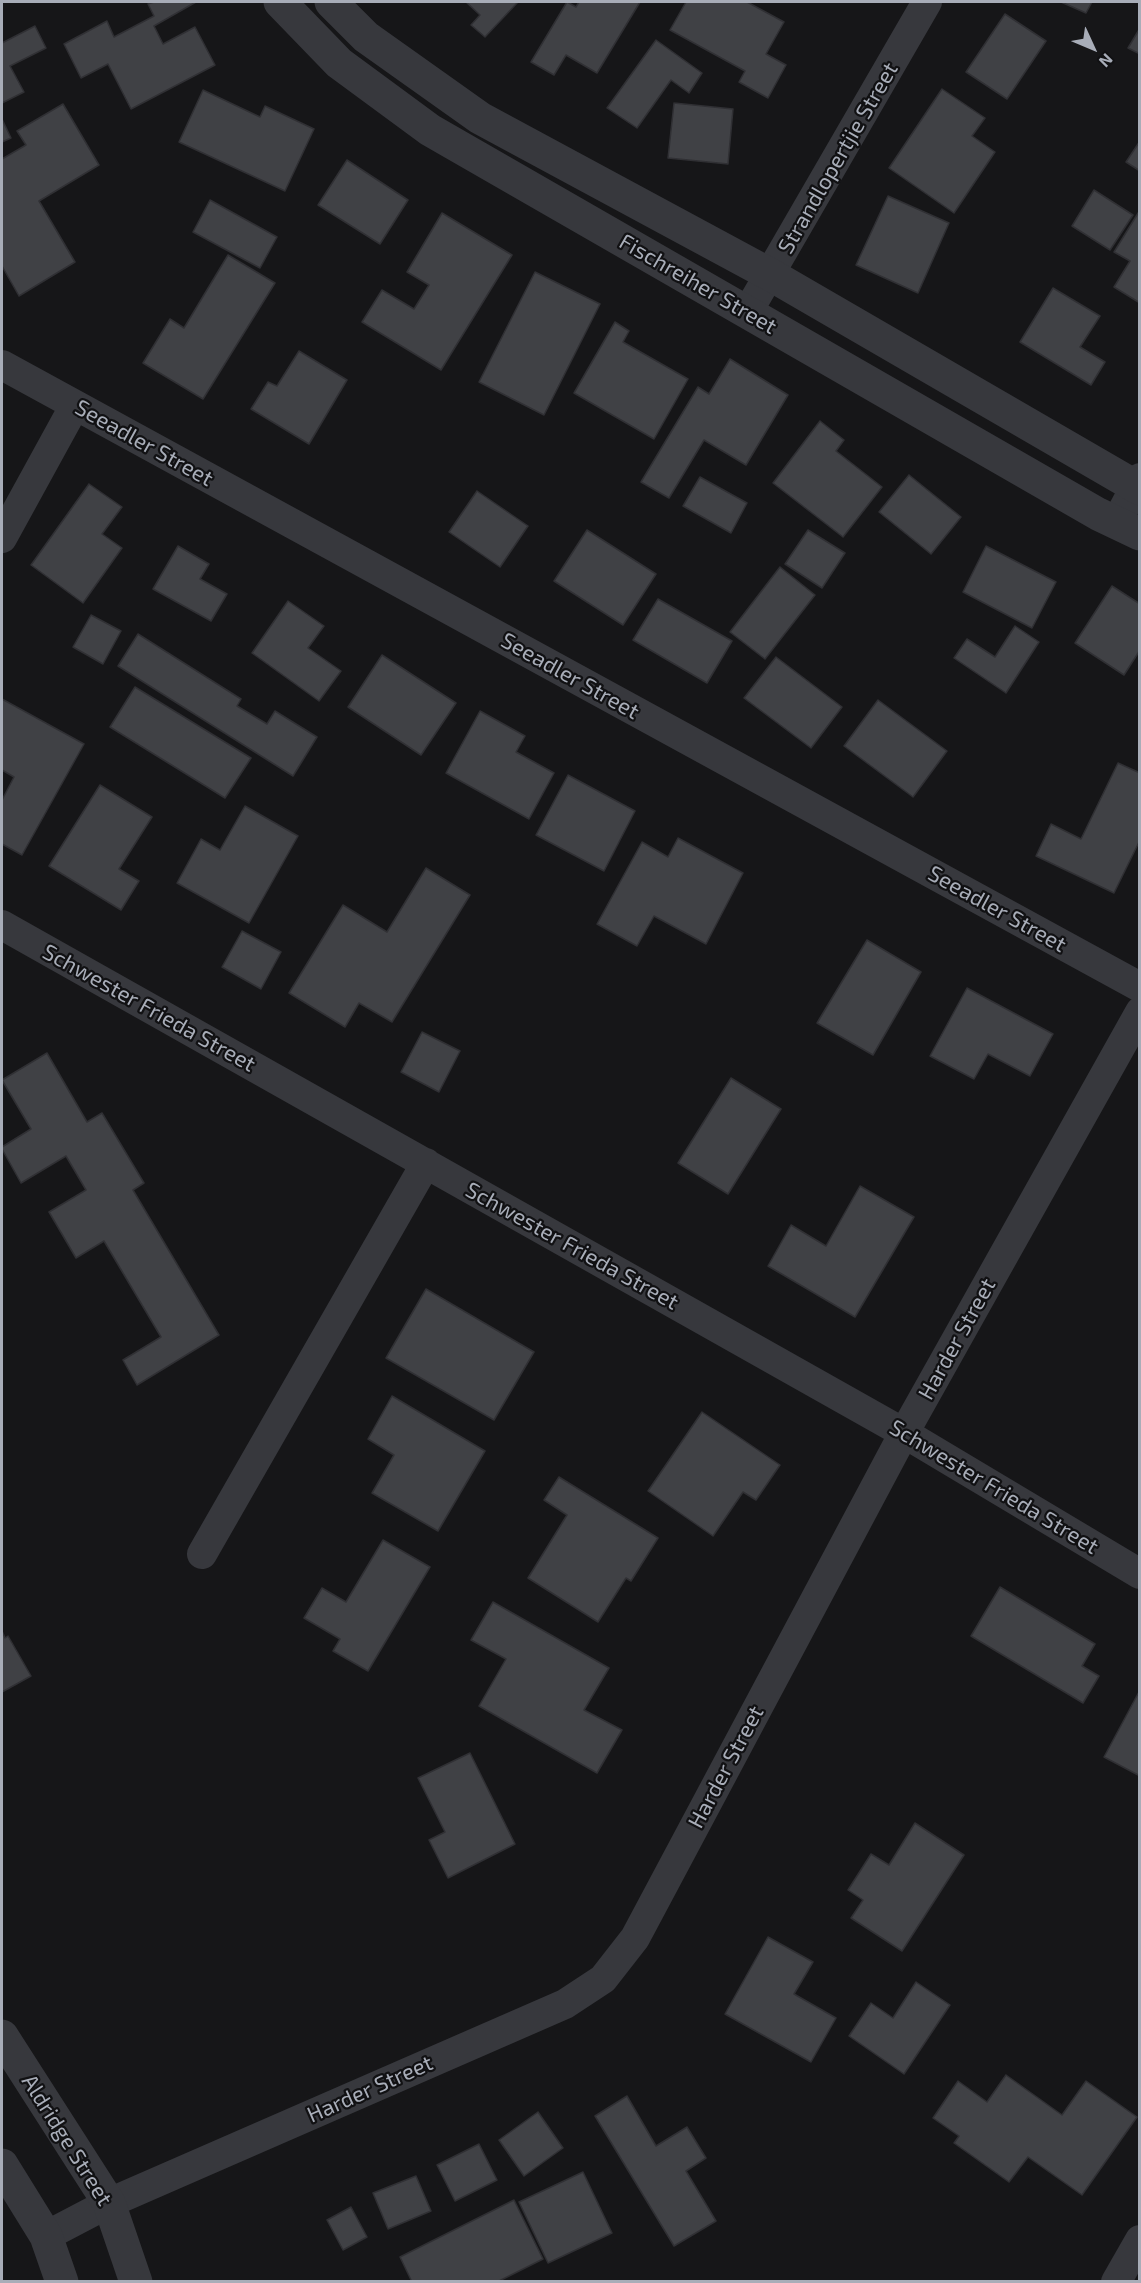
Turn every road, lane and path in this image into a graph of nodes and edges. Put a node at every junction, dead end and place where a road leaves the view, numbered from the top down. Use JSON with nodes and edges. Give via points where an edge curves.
{"nodes":[{"id":1,"x":280,"y":2,"type":"edge"},
{"id":2,"x":331,"y":2,"type":"edge"},
{"id":3,"x":927,"y":2,"type":"edge"},
{"id":4,"x":771,"y":274,"type":"junction"},
{"id":5,"x":747,"y":313,"type":"junction"},
{"id":6,"x":2,"y":364,"type":"edge"},
{"id":7,"x":75,"y":405,"type":"junction"},
{"id":8,"x":1138,"y":485,"type":"edge"},
{"id":9,"x":1128,"y":528,"type":"edge"},
{"id":10,"x":2,"y":538,"type":"edge"},
{"id":11,"x":2,"y":925,"type":"edge"},
{"id":12,"x":1140,"y":987,"type":"edge"},
{"id":13,"x":1140,"y":1012,"type":"edge"},
{"id":14,"x":426,"y":1164,"type":"junction"},
{"id":15,"x":904,"y":1433,"type":"junction"},
{"id":16,"x":202,"y":1554,"type":"dead end"},
{"id":17,"x":1140,"y":1574,"type":"edge"},
{"id":18,"x":2,"y":2036,"type":"edge"},
{"id":19,"x":2,"y":2165,"type":"edge"},
{"id":20,"x":109,"y":2204,"type":"junction"},
{"id":21,"x":46,"y":2236,"type":"junction"},
{"id":22,"x":1140,"y":2240,"type":"edge"},
{"id":23,"x":62,"y":2282,"type":"edge"},
{"id":24,"x":136,"y":2282,"type":"edge"},
{"id":25,"x":1116,"y":2282,"type":"edge"}],
"edges":[{"from":1,"to":5,"type":"street","name":"Fischreiher Street","via":[[339,63],[430,130]]},
{"from":2,"to":4,"type":"street","name":"Fischreiher Street","via":[[366,37],[480,118]]},
{"from":3,"to":4,"type":"street","name":"Strandlopertjie Street"},
{"from":4,"to":5,"type":"street","name":"Strandlopertjie Street"},
{"from":4,"to":8,"type":"street","name":"Fischreiher Street"},
{"from":5,"to":9,"type":"street","name":"Fischreiher Street"},
{"from":6,"to":7,"type":"street","name":"Seeadler Street"},
{"from":7,"to":10,"type":"street"},
{"from":7,"to":12,"type":"street","name":"Seeadler Street"},
{"from":8,"to":9,"type":"street"},
{"from":11,"to":14,"type":"street","name":"Schwester Frieda Street"},
{"from":13,"to":15,"type":"street","name":"Harder Street"},
{"from":14,"to":15,"type":"street","name":"Schwester Frieda Street"},
{"from":14,"to":16,"type":"street"},
{"from":15,"to":17,"type":"street","name":"Schwester Frieda Street"},
{"from":15,"to":20,"type":"street","name":"Harder Street","via":[[635,1938],[603,1979],[565,2004]]},
{"from":18,"to":20,"type":"street","name":"Aldridge Street"},
{"from":19,"to":21,"type":"street"},
{"from":20,"to":21,"type":"street","name":"Harder Street"},
{"from":20,"to":24,"type":"street","name":"Aldridge Street"},
{"from":21,"to":23,"type":"street"},
{"from":22,"to":25,"type":"street"}]}
